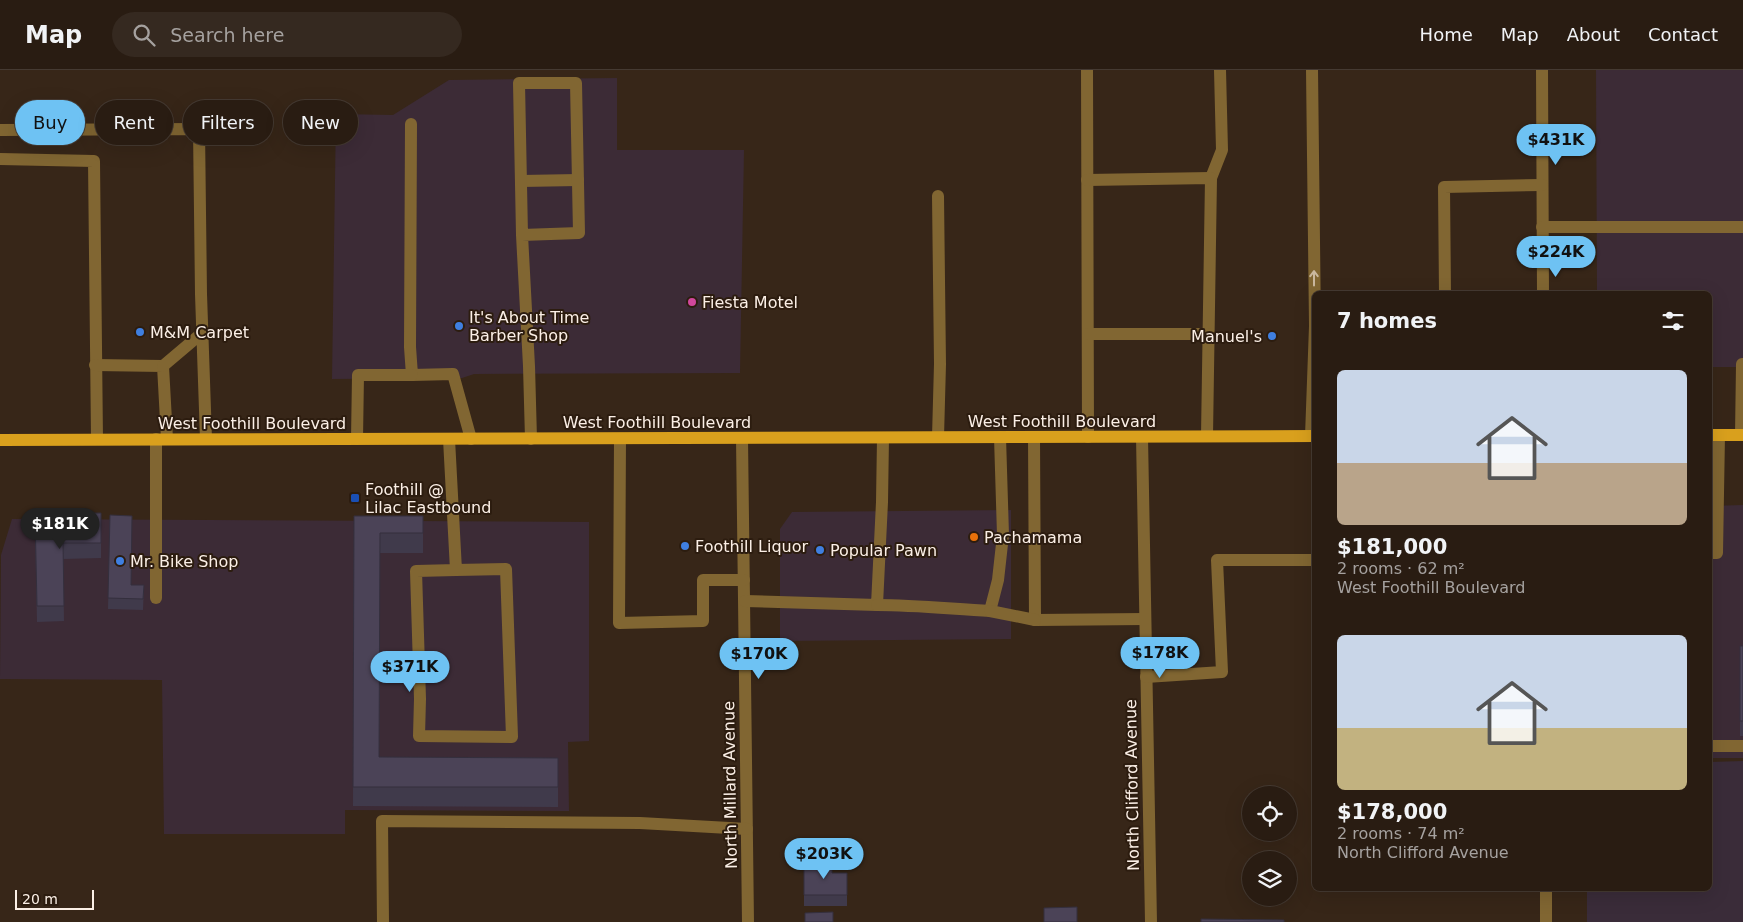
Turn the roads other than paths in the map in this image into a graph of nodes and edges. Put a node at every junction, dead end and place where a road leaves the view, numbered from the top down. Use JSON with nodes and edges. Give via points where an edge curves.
{"nodes":[{"id":1,"x":1086,"y":70,"type":"edge"},
{"id":2,"x":1220,"y":70,"type":"edge"},
{"id":3,"x":1312,"y":70,"type":"edge"},
{"id":4,"x":1542,"y":70,"type":"edge"},
{"id":5,"x":411,"y":124,"type":"dead end"},
{"id":6,"x":0,"y":130,"type":"edge"},
{"id":7,"x":0,"y":159,"type":"edge"},
{"id":8,"x":1211,"y":178,"type":"junction"},
{"id":9,"x":578,"y":180,"type":"junction"},
{"id":10,"x":1087,"y":180,"type":"junction"},
{"id":11,"x":521,"y":181,"type":"junction"},
{"id":12,"x":1542,"y":185,"type":"junction"},
{"id":13,"x":938,"y":196,"type":"dead end"},
{"id":14,"x":1542,"y":227,"type":"junction"},
{"id":15,"x":1743,"y":227,"type":"edge"},
{"id":16,"x":522,"y":235,"type":"junction"},
{"id":17,"x":1315,"y":291,"type":"edge"},
{"id":18,"x":1445,"y":291,"type":"edge"},
{"id":19,"x":1543,"y":291,"type":"edge"},
{"id":20,"x":202,"y":333,"type":"junction"},
{"id":21,"x":1088,"y":334,"type":"junction"},
{"id":22,"x":1208,"y":334,"type":"junction"},
{"id":23,"x":1742,"y":364,"type":"edge"},
{"id":24,"x":95,"y":365,"type":"junction"},
{"id":25,"x":163,"y":366,"type":"junction"},
{"id":26,"x":412,"y":375,"type":"junction"},
{"id":27,"x":1715,"y":435,"type":"edge"},
{"id":28,"x":1742,"y":435,"type":"edge"},
{"id":29,"x":1088,"y":436,"type":"junction"},
{"id":30,"x":1142,"y":436,"type":"junction"},
{"id":31,"x":1207,"y":436,"type":"junction"},
{"id":32,"x":1312,"y":436,"type":"edge"},
{"id":33,"x":938,"y":437,"type":"junction"},
{"id":34,"x":1000,"y":437,"type":"junction"},
{"id":35,"x":1034,"y":437,"type":"junction"},
{"id":36,"x":742,"y":438,"type":"junction"},
{"id":37,"x":883,"y":438,"type":"junction"},
{"id":38,"x":97,"y":439,"type":"junction"},
{"id":39,"x":162,"y":439,"type":"junction"},
{"id":40,"x":206,"y":439,"type":"junction"},
{"id":41,"x":357,"y":439,"type":"junction"},
{"id":42,"x":449,"y":439,"type":"junction"},
{"id":43,"x":470,"y":439,"type":"junction"},
{"id":44,"x":531,"y":439,"type":"junction"},
{"id":45,"x":620,"y":439,"type":"junction"},
{"id":46,"x":0,"y":440,"type":"edge"},
{"id":47,"x":1712,"y":553,"type":"edge"},
{"id":48,"x":1312,"y":560,"type":"edge"},
{"id":49,"x":456,"y":570,"type":"junction"},
{"id":50,"x":744,"y":580,"type":"junction"},
{"id":51,"x":156,"y":598,"type":"dead end"},
{"id":52,"x":744,"y":601,"type":"junction"},
{"id":53,"x":877,"y":605,"type":"junction"},
{"id":54,"x":990,"y":611,"type":"junction"},
{"id":55,"x":1145,"y":619,"type":"junction"},
{"id":56,"x":1035,"y":620,"type":"junction"},
{"id":57,"x":1146,"y":677,"type":"junction"},
{"id":58,"x":1712,"y":746,"type":"edge"},
{"id":59,"x":1743,"y":746,"type":"edge"},
{"id":60,"x":747,"y":829,"type":"junction"},
{"id":61,"x":1546,"y":891,"type":"edge"},
{"id":62,"x":383,"y":922,"type":"edge"},
{"id":63,"x":748,"y":922,"type":"edge"},
{"id":64,"x":1151,"y":922,"type":"edge"},
{"id":65,"x":1546,"y":922,"type":"edge"}],
"edges":[{"from":1,"to":10,"type":"street"},
{"from":2,"to":8,"type":"street","via":[[1222,150]]},
{"from":17,"to":3,"type":"street","one_way":true},
{"from":4,"to":12,"type":"street"},
{"from":5,"to":26,"type":"street"},
{"from":6,"to":20,"type":"street","via":[[199,129]]},
{"from":7,"to":24,"type":"street","via":[[94,161]]},
{"from":8,"to":10,"type":"street"},
{"from":8,"to":22,"type":"street"},
{"from":9,"to":11,"type":"street"},
{"from":9,"to":11,"type":"street","via":[[576,82],[520,83]]},
{"from":9,"to":16,"type":"street","via":[[579,233]]},
{"from":10,"to":21,"type":"street"},
{"from":11,"to":16,"type":"street"},
{"from":12,"to":14,"type":"street"},
{"from":12,"to":18,"type":"street","via":[[1444,187]]},
{"from":13,"to":33,"type":"street"},
{"from":14,"to":15,"type":"street"},
{"from":14,"to":19,"type":"street"},
{"from":16,"to":44,"type":"street"},
{"from":20,"to":25,"type":"street"},
{"from":20,"to":40,"type":"street"},
{"from":21,"to":22,"type":"street"},
{"from":21,"to":29,"type":"street"},
{"from":22,"to":31,"type":"street"},
{"from":23,"to":28,"type":"street"},
{"from":24,"to":25,"type":"street"},
{"from":24,"to":38,"type":"street"},
{"from":25,"to":39,"type":"street"},
{"from":26,"to":41,"type":"street","via":[[358,375]]},
{"from":26,"to":43,"type":"street","via":[[453,374]]},
{"from":27,"to":28,"type":"main road"},
{"from":27,"to":47,"type":"street","via":[[1717,553]]},
{"from":29,"to":30,"type":"main road","name":"West Foothill Boulevard"},
{"from":29,"to":35,"type":"main road","name":"West Foothill Boulevard"},
{"from":30,"to":31,"type":"main road","name":"West Foothill Boulevard"},
{"from":30,"to":55,"type":"street","name":"North Clifford Avenue"},
{"from":31,"to":32,"type":"main road","name":"West Foothill Boulevard"},
{"from":33,"to":34,"type":"main road","name":"West Foothill Boulevard"},
{"from":33,"to":37,"type":"main road","name":"West Foothill Boulevard"},
{"from":34,"to":35,"type":"main road","name":"West Foothill Boulevard"},
{"from":34,"to":54,"type":"street","via":[[1003,535],[998,580]]},
{"from":35,"to":56,"type":"street"},
{"from":36,"to":37,"type":"main road","name":"West Foothill Boulevard"},
{"from":36,"to":45,"type":"main road","name":"West Foothill Boulevard"},
{"from":36,"to":50,"type":"street","name":"North Millard Avenue"},
{"from":37,"to":53,"type":"street"},
{"from":38,"to":39,"type":"main road","name":"West Foothill Boulevard"},
{"from":38,"to":46,"type":"main road","name":"West Foothill Boulevard"},
{"from":39,"to":40,"type":"main road","name":"West Foothill Boulevard"},
{"from":39,"to":51,"type":"street"},
{"from":40,"to":41,"type":"main road","name":"West Foothill Boulevard"},
{"from":41,"to":42,"type":"main road","name":"West Foothill Boulevard"},
{"from":42,"to":43,"type":"main road","name":"West Foothill Boulevard"},
{"from":42,"to":49,"type":"street"},
{"from":43,"to":44,"type":"main road","name":"West Foothill Boulevard"},
{"from":44,"to":45,"type":"main road","name":"West Foothill Boulevard"},
{"from":45,"to":50,"type":"street","via":[[619,623],[703,621],[703,580]]},
{"from":48,"to":57,"type":"street","via":[[1217,560],[1222,672]]},
{"from":49,"to":49,"type":"street","via":[[416,571],[419,736],[512,737],[506,569]]},
{"from":50,"to":52,"type":"street","name":"North Millard Avenue"},
{"from":52,"to":53,"type":"street"},
{"from":52,"to":60,"type":"street","name":"North Millard Avenue"},
{"from":53,"to":54,"type":"street"},
{"from":54,"to":56,"type":"street"},
{"from":55,"to":56,"type":"street"},
{"from":55,"to":57,"type":"street","name":"North Clifford Avenue"},
{"from":57,"to":64,"type":"street","name":"North Clifford Avenue"},
{"from":58,"to":59,"type":"street"},
{"from":60,"to":62,"type":"street","via":[[640,822],[382,821]]},
{"from":60,"to":63,"type":"street","name":"North Millard Avenue"},
{"from":61,"to":65,"type":"street"}]}
